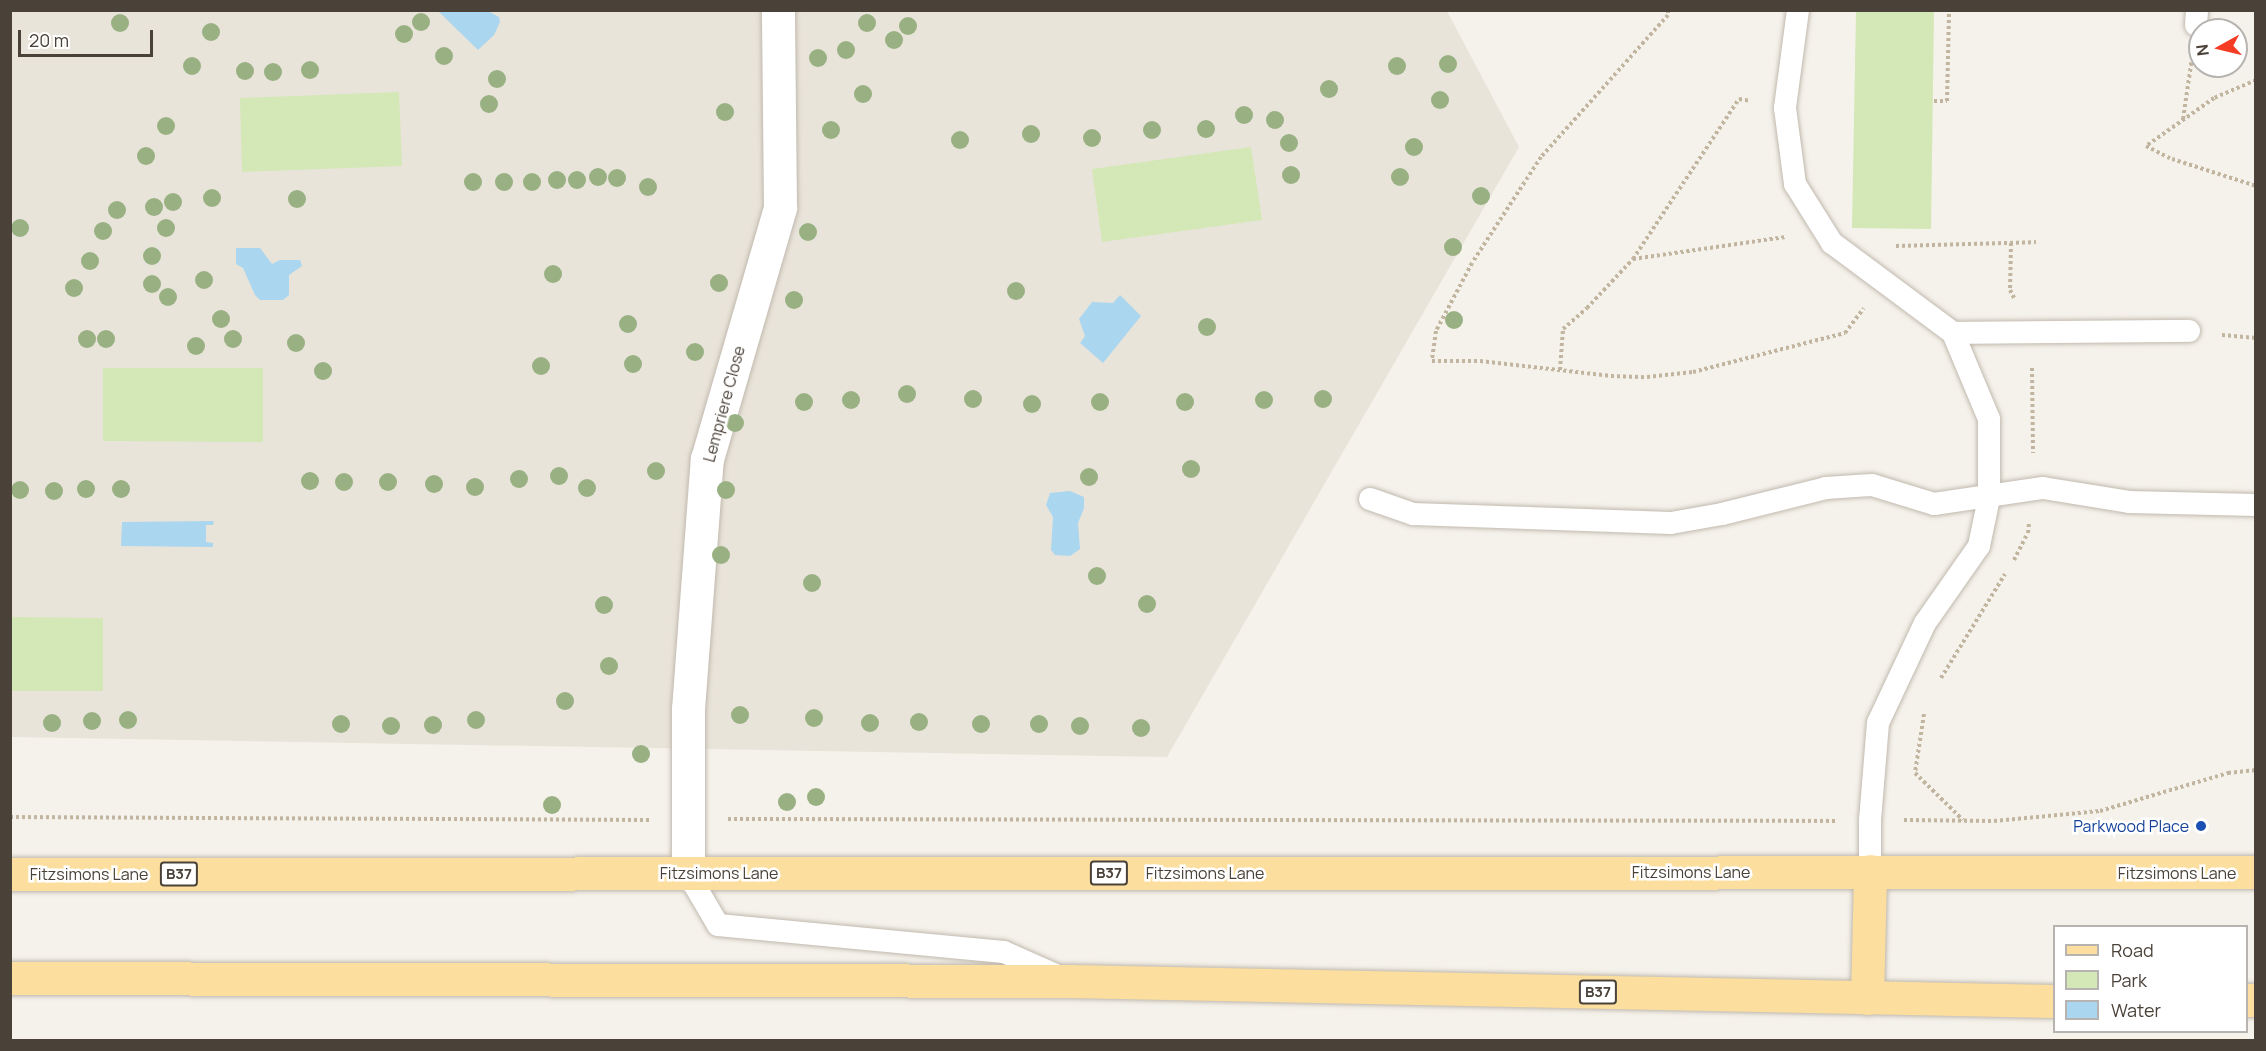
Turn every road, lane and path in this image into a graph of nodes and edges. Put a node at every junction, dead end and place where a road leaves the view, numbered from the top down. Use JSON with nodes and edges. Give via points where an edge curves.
{"nodes":[{"id":1,"x":778,"y":10,"type":"edge"},
{"id":2,"x":1668,"y":10,"type":"edge"},
{"id":3,"x":1798,"y":10,"type":"edge"},
{"id":4,"x":1949,"y":10,"type":"edge"},
{"id":5,"x":2189,"y":78,"type":"edge"},
{"id":6,"x":2256,"y":80,"type":"edge"},
{"id":7,"x":1934,"y":101,"type":"dead end"},
{"id":8,"x":1785,"y":108,"type":"junction"},
{"id":9,"x":2183,"y":120,"type":"junction"},
{"id":10,"x":2256,"y":186,"type":"edge"},
{"id":11,"x":1825,"y":231,"type":"junction"},
{"id":12,"x":2036,"y":242,"type":"dead end"},
{"id":13,"x":1633,"y":259,"type":"junction"},
{"id":14,"x":1884,"y":282,"type":"junction"},
{"id":15,"x":2189,"y":331,"type":"dead end"},
{"id":16,"x":1953,"y":333,"type":"junction"},
{"id":17,"x":1560,"y":370,"type":"junction"},
{"id":18,"x":1989,"y":498,"type":"junction"},
{"id":19,"x":1370,"y":499,"type":"dead end"},
{"id":20,"x":2256,"y":506,"type":"edge"},
{"id":21,"x":2256,"y":770,"type":"edge"},
{"id":22,"x":10,"y":817,"type":"edge"},
{"id":23,"x":688,"y":820,"type":"junction"},
{"id":24,"x":1870,"y":820,"type":"junction"},
{"id":25,"x":1870,"y":871,"type":"junction"},
{"id":26,"x":2256,"y":872,"type":"edge"},
{"id":27,"x":10,"y":874,"type":"edge"},
{"id":28,"x":688,"y":874,"type":"junction"},
{"id":29,"x":10,"y":978,"type":"edge"},
{"id":30,"x":1070,"y":981,"type":"junction"},
{"id":31,"x":1867,"y":998,"type":"junction"},
{"id":32,"x":2053,"y":1001,"type":"edge"}],
"edges":[{"from":1,"to":23,"type":"street","name":"Lempriere Close","via":[[780,207],[707,459],[688,709]]},
{"from":2,"to":17,"type":"path","via":[[1668,15],[1541,157],[1472,263],[1436,331],[1432,361],[1480,361]]},
{"from":3,"to":8,"type":"lane"},
{"from":4,"to":7,"type":"path","via":[[1947,100]]},
{"from":5,"to":9,"type":"path"},
{"from":6,"to":9,"type":"path","via":[[2214,98]]},
{"from":8,"to":11,"type":"lane","via":[[1795,184]]},
{"from":8,"to":13,"type":"path","via":[[1739,99]]},
{"from":9,"to":10,"type":"path","via":[[2146,146],[2172,159]]},
{"from":11,"to":13,"type":"path"},
{"from":11,"to":14,"type":"lane","via":[[1832,243]]},
{"from":12,"to":14,"type":"path","via":[[1876,247],[1896,264]]},
{"from":13,"to":17,"type":"path","via":[[1563,329]]},
{"from":14,"to":16,"type":"lane"},
{"from":14,"to":17,"type":"path","via":[[1845,333],[1693,372],[1647,377]]},
{"from":15,"to":16,"type":"lane"},
{"from":16,"to":18,"type":"lane","via":[[1989,418]]},
{"from":18,"to":19,"type":"lane","via":[[1934,504],[1872,485],[1826,488],[1671,523],[1413,514]]},
{"from":18,"to":20,"type":"lane","via":[[2043,488],[2129,502]]},
{"from":18,"to":24,"type":"lane","via":[[1979,546],[1925,623],[1878,723]]},
{"from":21,"to":24,"type":"path","via":[[2228,773],[2100,811],[1994,821]]},
{"from":22,"to":23,"type":"path"},
{"from":23,"to":24,"type":"path"},
{"from":23,"to":28,"type":"street","name":"Lempriere Close"},
{"from":24,"to":25,"type":"lane"},
{"from":25,"to":26,"type":"main road","name":"Fitzsimons Lane","number":"B37"},
{"from":25,"to":28,"type":"main road","name":"Fitzsimons Lane","number":"B37"},
{"from":25,"to":31,"type":"main road"},
{"from":27,"to":28,"type":"main road","name":"Fitzsimons Lane","number":"B37"},
{"from":28,"to":30,"type":"lane","via":[[718,925],[1004,952]]},
{"from":29,"to":30,"type":"main road","number":"B37"},
{"from":30,"to":31,"type":"main road","number":"B37"},
{"from":31,"to":32,"type":"main road","number":"B37"}]}
